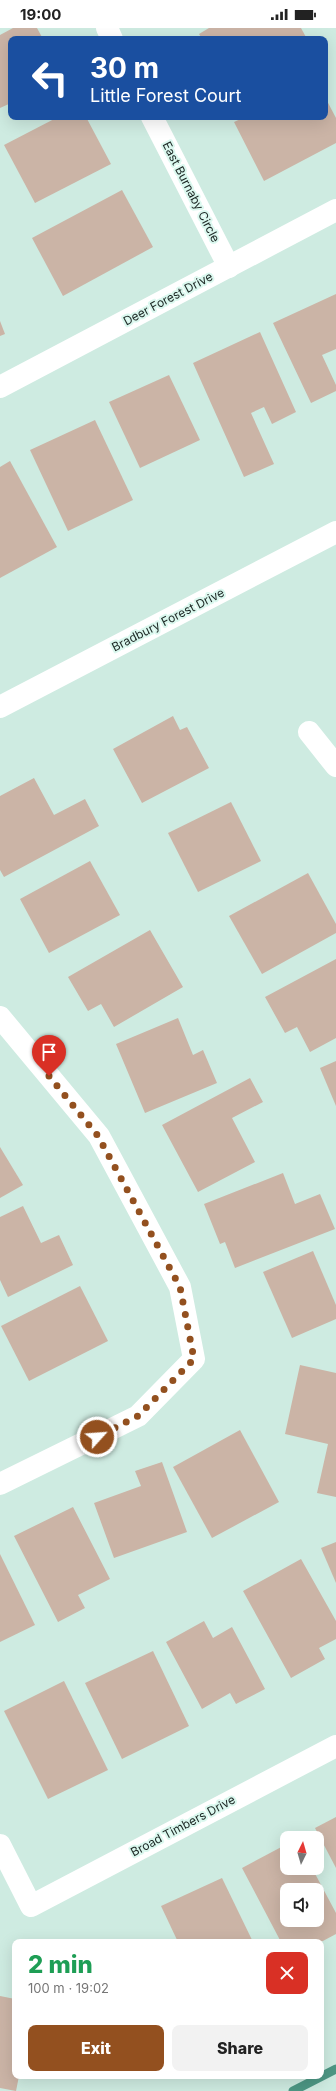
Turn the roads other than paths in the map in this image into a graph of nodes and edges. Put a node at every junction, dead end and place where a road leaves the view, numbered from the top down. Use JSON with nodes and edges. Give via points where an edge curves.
{"nodes":[{"id":1,"x":154,"y":120,"type":"edge"},
{"id":2,"x":336,"y":210,"type":"edge"},
{"id":3,"x":229,"y":267,"type":"junction"},
{"id":4,"x":0,"y":387,"type":"edge"},
{"id":5,"x":336,"y":532,"type":"edge"},
{"id":6,"x":0,"y":707,"type":"edge"},
{"id":7,"x":309,"y":732,"type":"dead end"},
{"id":8,"x":336,"y":766,"type":"edge"},
{"id":9,"x":0,"y":1017,"type":"edge"},
{"id":10,"x":0,"y":1484,"type":"edge"},
{"id":11,"x":336,"y":1746,"type":"edge"},
{"id":12,"x":0,"y":1845,"type":"edge"}],
"edges":[{"from":1,"to":3,"type":"street","name":"East Burnaby Circle"},
{"from":2,"to":3,"type":"street","name":"Deer Forest Drive"},
{"from":3,"to":4,"type":"street","name":"Deer Forest Drive"},
{"from":5,"to":6,"type":"street","name":"Bradbury Forest Drive"},
{"from":7,"to":8,"type":"street"},
{"from":9,"to":10,"type":"street","via":[[98,1136],[180,1287],[194,1359],[138,1416]]},
{"from":11,"to":12,"type":"street","name":"Broad Timbers Drive","via":[[31,1906]]}]}
